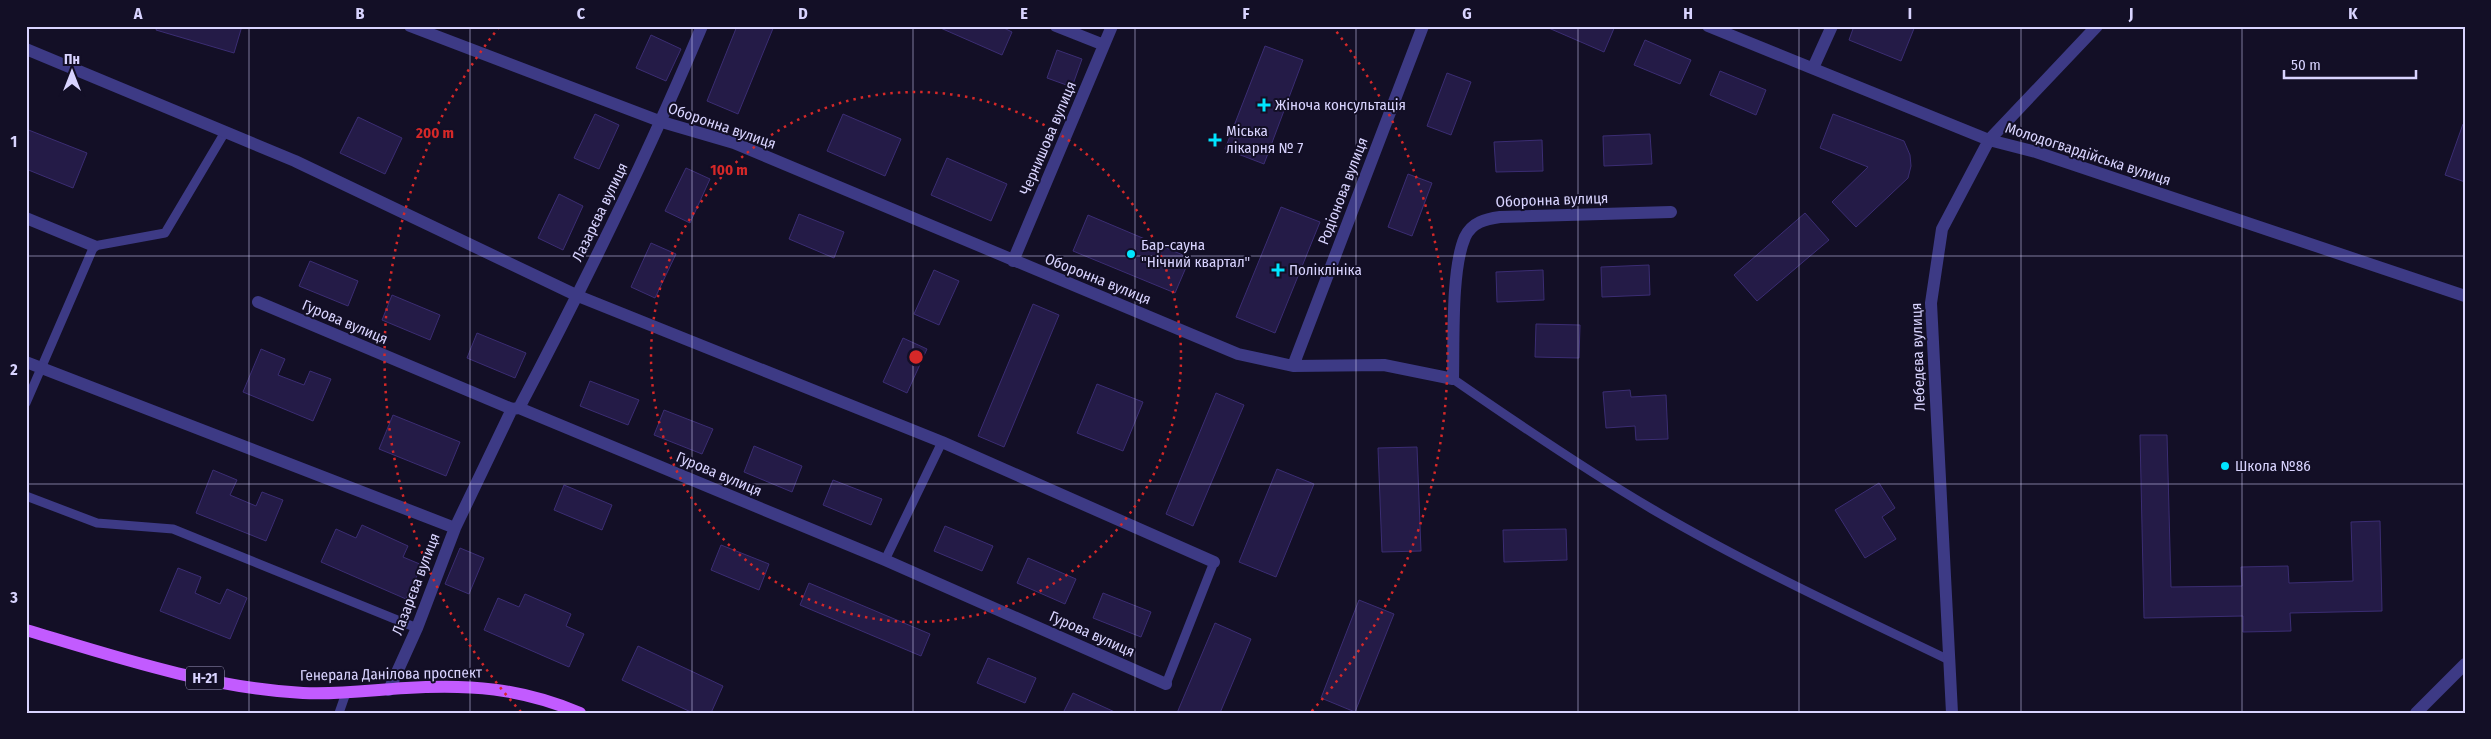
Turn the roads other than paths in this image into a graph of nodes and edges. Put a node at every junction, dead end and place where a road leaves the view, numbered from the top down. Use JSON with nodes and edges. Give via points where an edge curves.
{"nodes":[{"id":1,"x":410,"y":26,"type":"edge"},
{"id":2,"x":702,"y":26,"type":"edge"},
{"id":3,"x":1056,"y":26,"type":"edge"},
{"id":4,"x":1112,"y":26,"type":"edge"},
{"id":5,"x":1422,"y":26,"type":"edge"},
{"id":6,"x":1708,"y":26,"type":"edge"},
{"id":7,"x":1832,"y":26,"type":"edge"},
{"id":8,"x":2097,"y":26,"type":"edge"},
{"id":9,"x":1104,"y":45,"type":"junction"},
{"id":10,"x":26,"y":49,"type":"edge"},
{"id":11,"x":1813,"y":68,"type":"junction"},
{"id":12,"x":662,"y":122,"type":"junction"},
{"id":13,"x":225,"y":132,"type":"junction"},
{"id":14,"x":1989,"y":140,"type":"junction"},
{"id":15,"x":1671,"y":212,"type":"dead end"},
{"id":16,"x":26,"y":218,"type":"edge"},
{"id":17,"x":94,"y":246,"type":"junction"},
{"id":18,"x":1013,"y":261,"type":"junction"},
{"id":19,"x":578,"y":296,"type":"junction"},
{"id":20,"x":2465,"y":296,"type":"edge"},
{"id":21,"x":258,"y":302,"type":"dead end"},
{"id":22,"x":26,"y":362,"type":"edge"},
{"id":23,"x":1293,"y":366,"type":"junction"},
{"id":24,"x":40,"y":368,"type":"junction"},
{"id":25,"x":1453,"y":379,"type":"junction"},
{"id":26,"x":26,"y":403,"type":"edge"},
{"id":27,"x":516,"y":409,"type":"junction"},
{"id":28,"x":942,"y":442,"type":"junction"},
{"id":29,"x":26,"y":496,"type":"edge"},
{"id":30,"x":455,"y":528,"type":"junction"},
{"id":31,"x":885,"y":560,"type":"junction"},
{"id":32,"x":1214,"y":562,"type":"joint"},
{"id":33,"x":417,"y":628,"type":"junction"},
{"id":34,"x":26,"y":630,"type":"edge"},
{"id":35,"x":1948,"y":660,"type":"junction"},
{"id":36,"x":2465,"y":664,"type":"edge"},
{"id":37,"x":1166,"y":684,"type":"joint"},
{"id":38,"x":389,"y":690,"type":"junction"},
{"id":39,"x":346,"y":693,"type":"junction"},
{"id":40,"x":339,"y":713,"type":"edge"},
{"id":41,"x":580,"y":713,"type":"edge"},
{"id":42,"x":1952,"y":713,"type":"edge"},
{"id":43,"x":2416,"y":713,"type":"edge"}],
"edges":[{"from":1,"to":12,"type":"street","name":"Оборонна вулиця"},
{"from":2,"to":12,"type":"street","name":"Лазарєва вулиця"},
{"from":3,"to":9,"type":"street"},
{"from":4,"to":9,"type":"street","name":"Чернишова вулиця"},
{"from":5,"to":23,"type":"street","name":"Родіонова вулиця"},
{"from":6,"to":11,"type":"street","name":"Молодогвардійська вулиця"},
{"from":7,"to":11,"type":"street"},
{"from":8,"to":14,"type":"street","name":"Лебедєва вулиця"},
{"from":9,"to":18,"type":"street","name":"Чернишова вулиця"},
{"from":10,"to":13,"type":"street"},
{"from":11,"to":14,"type":"street","name":"Молодогвардійська вулиця"},
{"from":12,"to":18,"type":"street","name":"Оборонна вулиця","via":[[734,143]]},
{"from":12,"to":19,"type":"street","name":"Лазарєва вулиця"},
{"from":13,"to":17,"type":"lane","via":[[165,233]]},
{"from":13,"to":19,"type":"street","via":[[295,161]]},
{"from":14,"to":20,"type":"street","name":"Молодогвардійська вулиця","via":[[2036,152]]},
{"from":14,"to":35,"type":"street","name":"Лебедєва вулиця","via":[[1942,229],[1931,303]]},
{"from":15,"to":25,"type":"street","name":"Оборонна вулиця","via":[[1480,220],[1466,236],[1459,262],[1454,308]]},
{"from":16,"to":17,"type":"street"},
{"from":17,"to":24,"type":"lane"},
{"from":18,"to":23,"type":"street","name":"Оборонна вулиця","via":[[1238,354]]},
{"from":19,"to":27,"type":"street","name":"Лазарєва вулиця"},
{"from":19,"to":28,"type":"street"},
{"from":21,"to":27,"type":"street","name":"Гурова вулиця"},
{"from":22,"to":24,"type":"street"},
{"from":23,"to":25,"type":"street","name":"Оборонна вулиця","via":[[1384,365]]},
{"from":24,"to":26,"type":"lane"},
{"from":24,"to":30,"type":"street"},
{"from":25,"to":35,"type":"lane","via":[[1654,510],[1782,579]]},
{"from":27,"to":30,"type":"street","name":"Лазарєва вулиця"},
{"from":27,"to":31,"type":"street","name":"Гурова вулиця"},
{"from":28,"to":31,"type":"lane"},
{"from":28,"to":32,"type":"street"},
{"from":29,"to":33,"type":"lane","via":[[97,524],[173,529]]},
{"from":30,"to":33,"type":"street","name":"Лазарєва вулиця"},
{"from":31,"to":37,"type":"street","name":"Гурова вулиця"},
{"from":32,"to":37,"type":"lane"},
{"from":33,"to":38,"type":"street","name":"Лазарєва вулиця"},
{"from":34,"to":39,"type":"main road","name":"Генерала Данілова проспект","number":"Н-21","via":[[207,679],[303,693]]},
{"from":35,"to":42,"type":"street","name":"Лебедєва вулиця"},
{"from":36,"to":43,"type":"street"},
{"from":38,"to":39,"type":"main road","name":"Генерала Данілова проспект","number":"Н-21"},
{"from":38,"to":41,"type":"main road","name":"Генерала Данілова проспект","number":"Н-21","via":[[464,686],[514,691]]},
{"from":39,"to":40,"type":"lane"}]}
